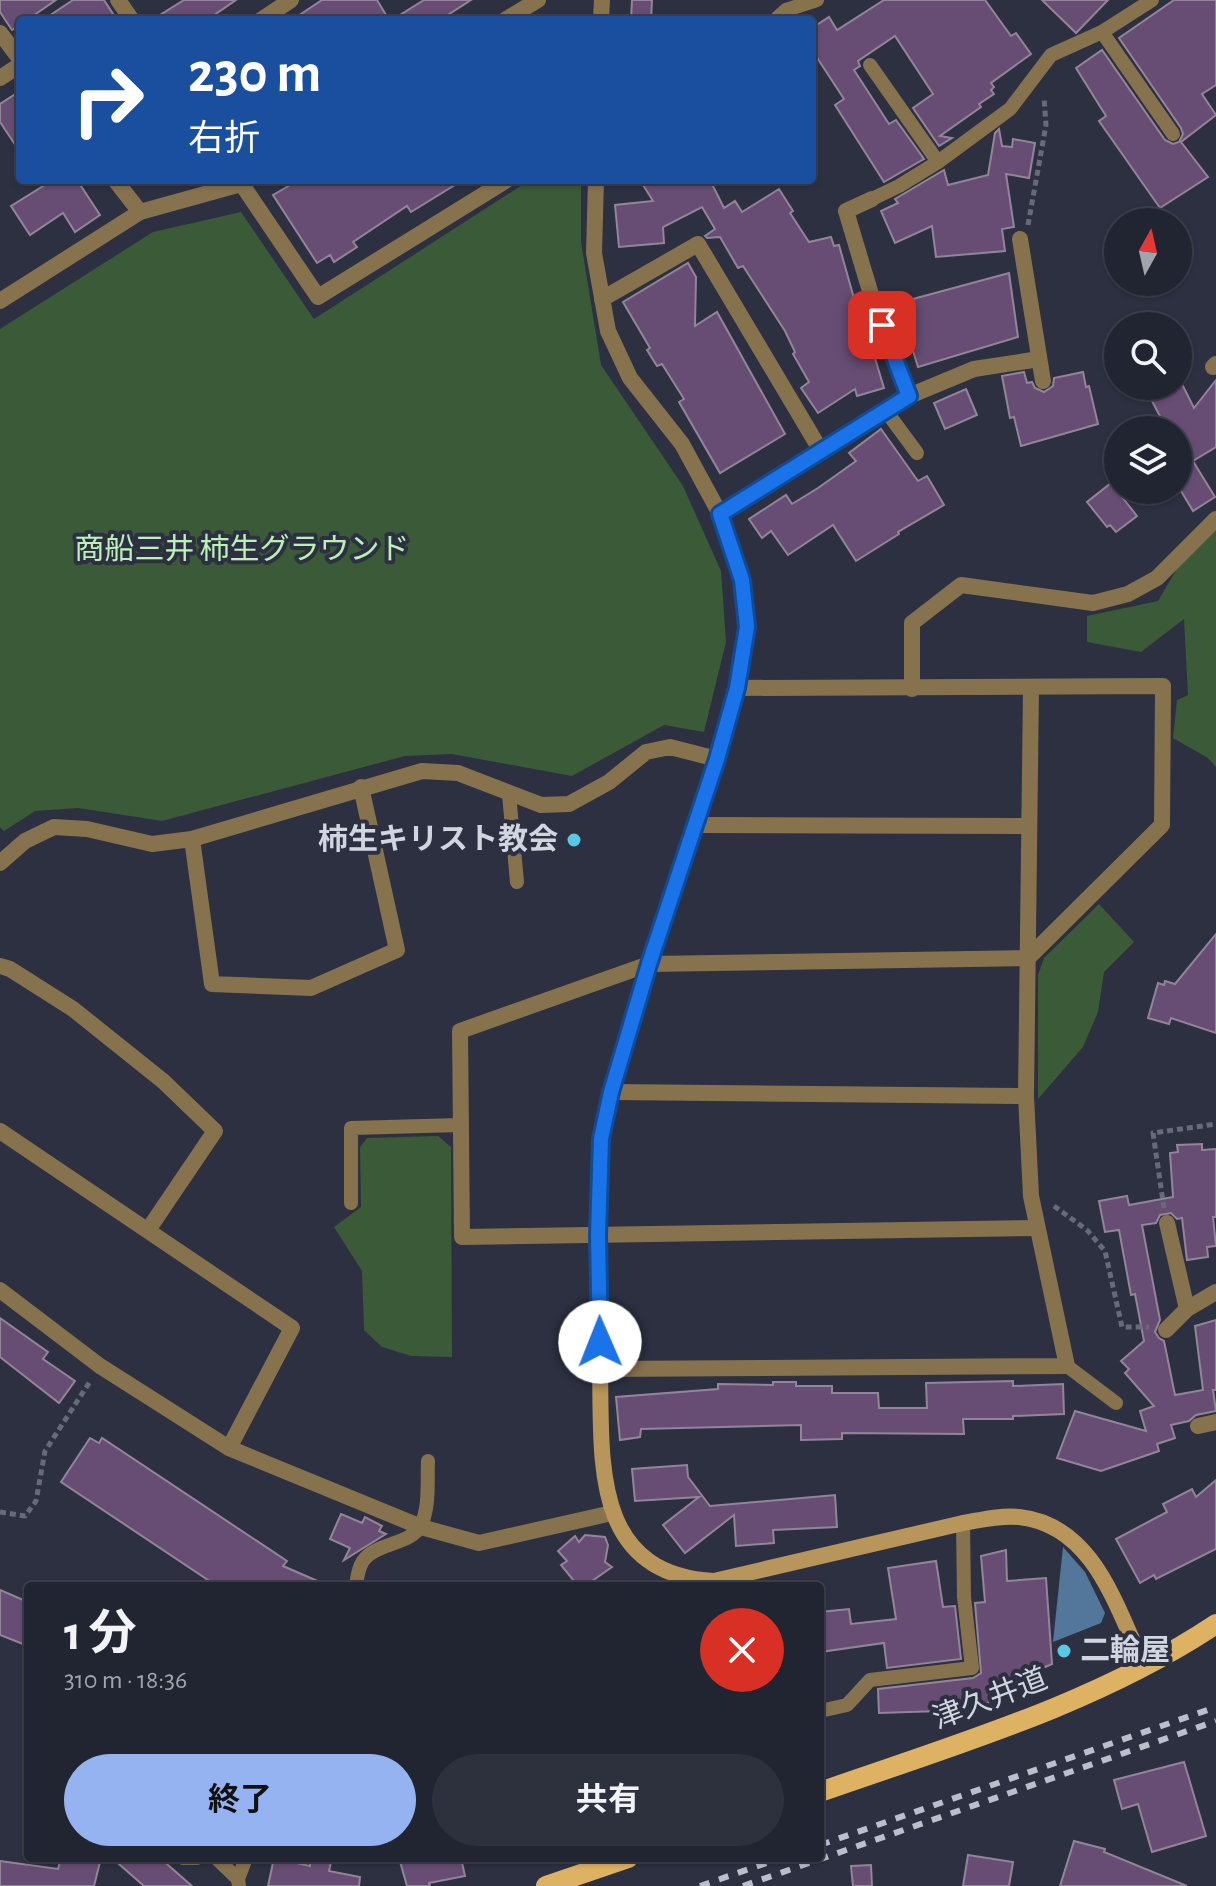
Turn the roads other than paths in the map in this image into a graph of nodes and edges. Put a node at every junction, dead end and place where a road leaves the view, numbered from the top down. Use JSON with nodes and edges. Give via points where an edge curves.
{"nodes":[{"id":1,"x":291,"y":0,"type":"edge"},
{"id":2,"x":538,"y":0,"type":"edge"},
{"id":3,"x":817,"y":0,"type":"edge"},
{"id":4,"x":1152,"y":0,"type":"edge"},
{"id":5,"x":267,"y":16,"type":"edge"},
{"id":6,"x":512,"y":16,"type":"edge"},
{"id":7,"x":779,"y":16,"type":"edge"},
{"id":8,"x":1102,"y":32,"type":"junction"},
{"id":9,"x":0,"y":33,"type":"edge"},
{"id":10,"x":16,"y":54,"type":"edge"},
{"id":11,"x":870,"y":65,"type":"dead end"},
{"id":12,"x":1173,"y":134,"type":"dead end"},
{"id":13,"x":938,"y":162,"type":"junction"},
{"id":14,"x":118,"y":184,"type":"edge"},
{"id":15,"x":233,"y":184,"type":"edge"},
{"id":16,"x":245,"y":184,"type":"edge"},
{"id":17,"x":501,"y":184,"type":"edge"},
{"id":18,"x":596,"y":184,"type":"edge"},
{"id":19,"x":872,"y":199,"type":"joint"},
{"id":20,"x":140,"y":212,"type":"junction"},
{"id":21,"x":1020,"y":239,"type":"road end"},
{"id":22,"x":602,"y":299,"type":"junction"},
{"id":23,"x":0,"y":301,"type":"edge"},
{"id":24,"x":1039,"y":359,"type":"junction"},
{"id":25,"x":1043,"y":381,"type":"dead end"},
{"id":26,"x":909,"y":396,"type":"junction"},
{"id":27,"x":886,"y":411,"type":"junction"},
{"id":28,"x":821,"y":451,"type":"junction"},
{"id":29,"x":917,"y":453,"type":"dead end"},
{"id":30,"x":720,"y":514,"type":"junction"},
{"id":31,"x":1216,"y":519,"type":"edge"},
{"id":32,"x":737,"y":688,"type":"junction"},
{"id":33,"x":1031,"y":688,"type":"junction"},
{"id":34,"x":912,"y":689,"type":"junction"},
{"id":35,"x":717,"y":759,"type":"junction"},
{"id":36,"x":361,"y":787,"type":"junction"},
{"id":37,"x":509,"y":794,"type":"junction"},
{"id":38,"x":697,"y":825,"type":"junction"},
{"id":39,"x":1029,"y":826,"type":"junction"},
{"id":40,"x":192,"y":839,"type":"junction"},
{"id":41,"x":0,"y":863,"type":"edge"},
{"id":42,"x":517,"y":882,"type":"dead end"},
{"id":43,"x":1028,"y":958,"type":"junction"},
{"id":44,"x":649,"y":964,"type":"junction"},
{"id":45,"x":0,"y":966,"type":"edge"},
{"id":46,"x":611,"y":1092,"type":"junction"},
{"id":47,"x":1026,"y":1096,"type":"junction"},
{"id":48,"x":460,"y":1125,"type":"junction"},
{"id":49,"x":0,"y":1131,"type":"edge"},
{"id":50,"x":351,"y":1203,"type":"dead end"},
{"id":51,"x":1167,"y":1223,"type":"road end"},
{"id":52,"x":1037,"y":1228,"type":"junction"},
{"id":53,"x":148,"y":1230,"type":"junction"},
{"id":54,"x":598,"y":1235,"type":"junction"},
{"id":55,"x":0,"y":1290,"type":"edge"},
{"id":56,"x":1216,"y":1292,"type":"edge"},
{"id":57,"x":1187,"y":1309,"type":"junction"},
{"id":58,"x":1166,"y":1330,"type":"road end"},
{"id":59,"x":1067,"y":1366,"type":"junction"},
{"id":60,"x":600,"y":1369,"type":"junction"},
{"id":61,"x":1116,"y":1403,"type":"dead end"},
{"id":62,"x":1216,"y":1422,"type":"edge"},
{"id":63,"x":1198,"y":1426,"type":"dead end"},
{"id":64,"x":229,"y":1448,"type":"junction"},
{"id":65,"x":428,"y":1461,"type":"dead end"},
{"id":66,"x":612,"y":1513,"type":"junction"},
{"id":67,"x":963,"y":1523,"type":"junction"},
{"id":68,"x":421,"y":1527,"type":"junction"},
{"id":69,"x":357,"y":1582,"type":"edge"},
{"id":70,"x":1216,"y":1624,"type":"edge"},
{"id":71,"x":1144,"y":1666,"type":"junction"},
{"id":72,"x":824,"y":1710,"type":"edge"},
{"id":73,"x":824,"y":1791,"type":"edge"},
{"id":74,"x":220,"y":1862,"type":"edge"},
{"id":75,"x":245,"y":1862,"type":"edge"},
{"id":76,"x":616,"y":1862,"type":"edge"},
{"id":77,"x":238,"y":1883,"type":"edge"},
{"id":78,"x":546,"y":1886,"type":"edge"}],
"edges":[{"from":1,"to":5,"type":"street"},
{"from":2,"to":6,"type":"street"},
{"from":3,"to":7,"type":"lane"},
{"from":4,"to":8,"type":"lane"},
{"from":8,"to":12,"type":"lane"},
{"from":8,"to":13,"type":"lane","via":[[1051,55],[1010,109]]},
{"from":9,"to":10,"type":"street"},
{"from":11,"to":13,"type":"lane"},
{"from":13,"to":19,"type":"lane"},
{"from":14,"to":20,"type":"street"},
{"from":15,"to":20,"type":"street"},
{"from":16,"to":17,"type":"street","via":[[318,297]]},
{"from":18,"to":22,"type":"street","via":[[594,253]]},
{"from":19,"to":26,"type":"street","via":[[846,211]]},
{"from":20,"to":23,"type":"street"},
{"from":21,"to":24,"type":"street"},
{"from":22,"to":28,"type":"street","via":[[698,244]]},
{"from":22,"to":30,"type":"street","via":[[608,331],[630,378],[682,444]]},
{"from":24,"to":25,"type":"street"},
{"from":24,"to":26,"type":"street","via":[[974,369]]},
{"from":26,"to":27,"type":"street"},
{"from":27,"to":28,"type":"street"},
{"from":27,"to":29,"type":"lane"},
{"from":28,"to":30,"type":"street"},
{"from":30,"to":32,"type":"street","via":[[742,580],[747,627]]},
{"from":31,"to":34,"type":"street","via":[[1157,578],[1128,594],[1093,603],[961,585],[912,623]]},
{"from":32,"to":34,"type":"street"},
{"from":32,"to":35,"type":"street"},
{"from":33,"to":34,"type":"street"},
{"from":33,"to":39,"type":"street"},
{"from":33,"to":43,"type":"street","via":[[1163,686],[1162,825]]},
{"from":35,"to":37,"type":"street","via":[[670,747],[646,752],[609,782],[569,804],[541,805]]},
{"from":35,"to":38,"type":"street"},
{"from":36,"to":37,"type":"street","via":[[422,771],[458,773]]},
{"from":36,"to":40,"type":"street"},
{"from":36,"to":40,"type":"street","via":[[397,950],[311,988],[212,984]]},
{"from":37,"to":42,"type":"lane"},
{"from":38,"to":39,"type":"street"},
{"from":38,"to":44,"type":"street"},
{"from":39,"to":43,"type":"street"},
{"from":40,"to":41,"type":"street","via":[[152,844],[54,827],[25,841]]},
{"from":43,"to":44,"type":"street"},
{"from":43,"to":47,"type":"street"},
{"from":44,"to":46,"type":"street"},
{"from":44,"to":48,"type":"street","via":[[460,1031]]},
{"from":45,"to":53,"type":"street","via":[[73,1009],[163,1081],[215,1131]]},
{"from":46,"to":47,"type":"street"},
{"from":46,"to":54,"type":"street","via":[[601,1139]]},
{"from":47,"to":52,"type":"street"},
{"from":48,"to":50,"type":"lane","via":[[351,1128]]},
{"from":48,"to":54,"type":"street","via":[[462,1237]]},
{"from":49,"to":53,"type":"street"},
{"from":51,"to":57,"type":"street"},
{"from":52,"to":54,"type":"street"},
{"from":52,"to":59,"type":"street"},
{"from":53,"to":64,"type":"street","via":[[292,1328]]},
{"from":54,"to":60,"type":"street"},
{"from":55,"to":64,"type":"street","via":[[100,1366]]},
{"from":56,"to":57,"type":"street"},
{"from":57,"to":58,"type":"street"},
{"from":59,"to":60,"type":"street"},
{"from":59,"to":61,"type":"lane"},
{"from":60,"to":66,"type":"street","via":[[602,1459]]},
{"from":62,"to":63,"type":"street"},
{"from":64,"to":68,"type":"street"},
{"from":65,"to":68,"type":"lane"},
{"from":66,"to":67,"type":"street","via":[[652,1565],[690,1580],[714,1581]]},
{"from":66,"to":68,"type":"street","via":[[479,1543]]},
{"from":67,"to":71,"type":"street","via":[[1018,1517],[1040,1522],[1079,1544],[1093,1561]]},
{"from":67,"to":72,"type":"lane","via":[[972,1668],[870,1680],[847,1705]]},
{"from":68,"to":69,"type":"lane","via":[[363,1561]]},
{"from":70,"to":71,"type":"main road","name":"津久井道"},
{"from":71,"to":73,"type":"main road","name":"津久井道","via":[[1031,1717]]},
{"from":74,"to":77,"type":"lane"},
{"from":75,"to":77,"type":"lane"},
{"from":76,"to":78,"type":"main road"}]}
